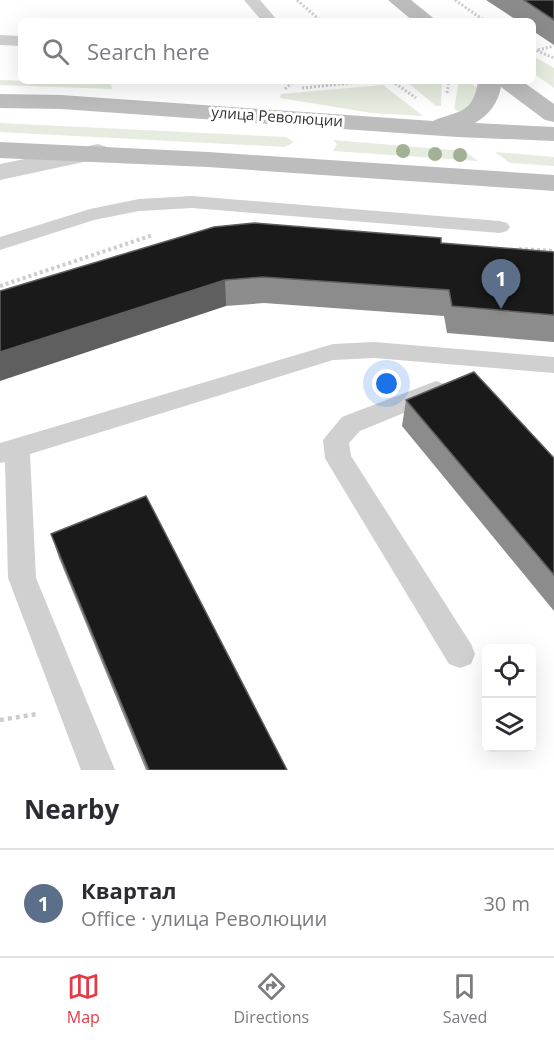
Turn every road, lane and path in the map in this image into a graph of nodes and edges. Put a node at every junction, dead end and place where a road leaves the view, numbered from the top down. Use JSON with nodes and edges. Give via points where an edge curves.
{"nodes":[{"id":1,"x":251,"y":0,"type":"edge"},
{"id":2,"x":297,"y":0,"type":"edge"},
{"id":3,"x":398,"y":0,"type":"edge"},
{"id":4,"x":455,"y":0,"type":"edge"},
{"id":5,"x":268,"y":18,"type":"edge"},
{"id":6,"x":318,"y":18,"type":"edge"},
{"id":7,"x":422,"y":18,"type":"edge"},
{"id":8,"x":481,"y":18,"type":"edge"},
{"id":9,"x":0,"y":40,"type":"edge"},
{"id":10,"x":18,"y":40,"type":"edge"},
{"id":11,"x":554,"y":46,"type":"edge"},
{"id":12,"x":536,"y":49,"type":"edge"},
{"id":13,"x":536,"y":49,"type":"edge"},
{"id":14,"x":554,"y":58,"type":"edge"},
{"id":15,"x":291,"y":84,"type":"edge"},
{"id":16,"x":490,"y":84,"type":"edge"},
{"id":17,"x":511,"y":84,"type":"edge"},
{"id":18,"x":284,"y":90,"type":"dead end"},
{"id":19,"x":0,"y":101,"type":"edge"},
{"id":20,"x":554,"y":115,"type":"edge"},
{"id":21,"x":276,"y":116,"type":"junction"},
{"id":22,"x":424,"y":127,"type":"junction"},
{"id":23,"x":554,"y":134,"type":"edge"},
{"id":24,"x":0,"y":150,"type":"edge"},
{"id":25,"x":99,"y":152,"type":"junction"},
{"id":26,"x":263,"y":162,"type":"junction"},
{"id":27,"x":0,"y":172,"type":"edge"},
{"id":28,"x":554,"y":183,"type":"edge"},
{"id":29,"x":500,"y":227,"type":"dead end"},
{"id":30,"x":160,"y":234,"type":"dead end"},
{"id":31,"x":0,"y":244,"type":"edge"},
{"id":32,"x":507,"y":248,"type":"edge"},
{"id":33,"x":554,"y":251,"type":"edge"},
{"id":34,"x":0,"y":286,"type":"edge"},
{"id":35,"x":554,"y":365,"type":"edge"},
{"id":36,"x":460,"y":380,"type":"edge"},
{"id":37,"x":8,"y":451,"type":"edge"},
{"id":38,"x":460,"y":654,"type":"dead end"},
{"id":39,"x":98,"y":770,"type":"edge"}],
"edges":[{"from":1,"to":5,"type":"lane"},
{"from":2,"to":6,"type":"path"},
{"from":3,"to":7,"type":"main road"},
{"from":4,"to":8,"type":"path"},
{"from":9,"to":10,"type":"lane"},
{"from":11,"to":12,"type":"path"},
{"from":13,"to":14,"type":"path"},
{"from":15,"to":18,"type":"path"},
{"from":16,"to":22,"type":"main road","via":[[489,96],[470,116],[451,124]]},
{"from":17,"to":20,"type":"main road"},
{"from":19,"to":21,"type":"main road","name":"улица Революции"},
{"from":21,"to":22,"type":"main road","name":"улица Революции"},
{"from":21,"to":26,"type":"main road","via":[[306,128],[311,142],[308,149],[289,159]]},
{"from":22,"to":23,"type":"main road","name":"улица Революции"},
{"from":24,"to":25,"type":"main road"},
{"from":25,"to":26,"type":"main road"},
{"from":25,"to":27,"type":"street"},
{"from":26,"to":28,"type":"main road"},
{"from":29,"to":31,"type":"lane","via":[[192,202],[139,205],[90,215]]},
{"from":30,"to":34,"type":"path"},
{"from":32,"to":33,"type":"path"},
{"from":35,"to":37,"type":"lane","via":[[374,350],[333,351]]},
{"from":36,"to":38,"type":"lane","via":[[351,424],[336,440],[338,458]]},
{"from":37,"to":39,"type":"lane","via":[[22,578]]}]}
